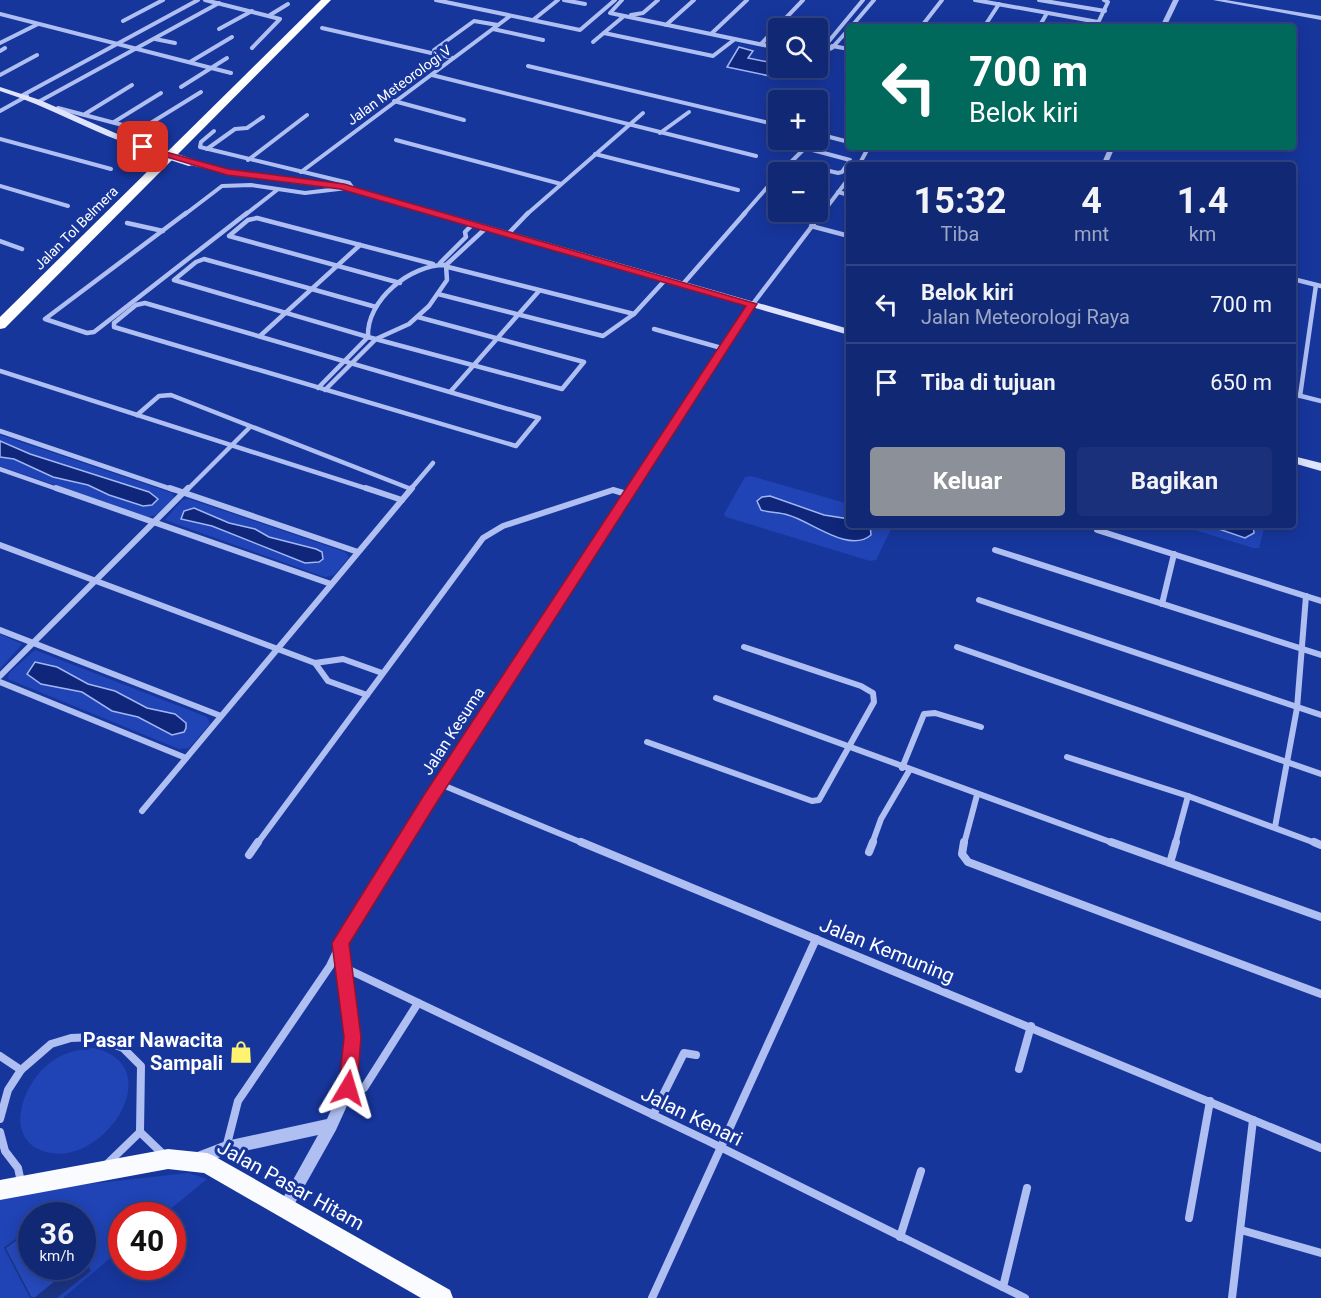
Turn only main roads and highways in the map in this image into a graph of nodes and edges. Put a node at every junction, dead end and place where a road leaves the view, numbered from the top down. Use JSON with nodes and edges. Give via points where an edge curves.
{"nodes":[{"id":1,"x":317,"y":0,"type":"edge"},
{"id":2,"x":326,"y":0,"type":"edge"},
{"id":3,"x":0,"y":89,"type":"edge"},
{"id":4,"x":0,"y":311,"type":"edge"},
{"id":5,"x":0,"y":325,"type":"edge"},
{"id":6,"x":846,"y":331,"type":"edge"},
{"id":7,"x":1296,"y":460,"type":"edge"},
{"id":8,"x":1321,"y":467,"type":"edge"},
{"id":9,"x":0,"y":1190,"type":"edge"},
{"id":10,"x":442,"y":1298,"type":"edge"}],
"edges":[{"from":1,"to":4,"type":"highway","name":"Jalan Tol Belmera"},
{"from":2,"to":5,"type":"highway","name":"Jalan Tol Belmera"},
{"from":3,"to":6,"type":"main road","bridge":true,"via":[[58,108],[99,131],[189,162],[236,174],[351,189]]},
{"from":7,"to":8,"type":"main road"},
{"from":9,"to":10,"type":"main road","name":"Jalan Pasar Hitam","via":[[168,1159],[194,1160],[213,1166],[285,1206]]}]}
